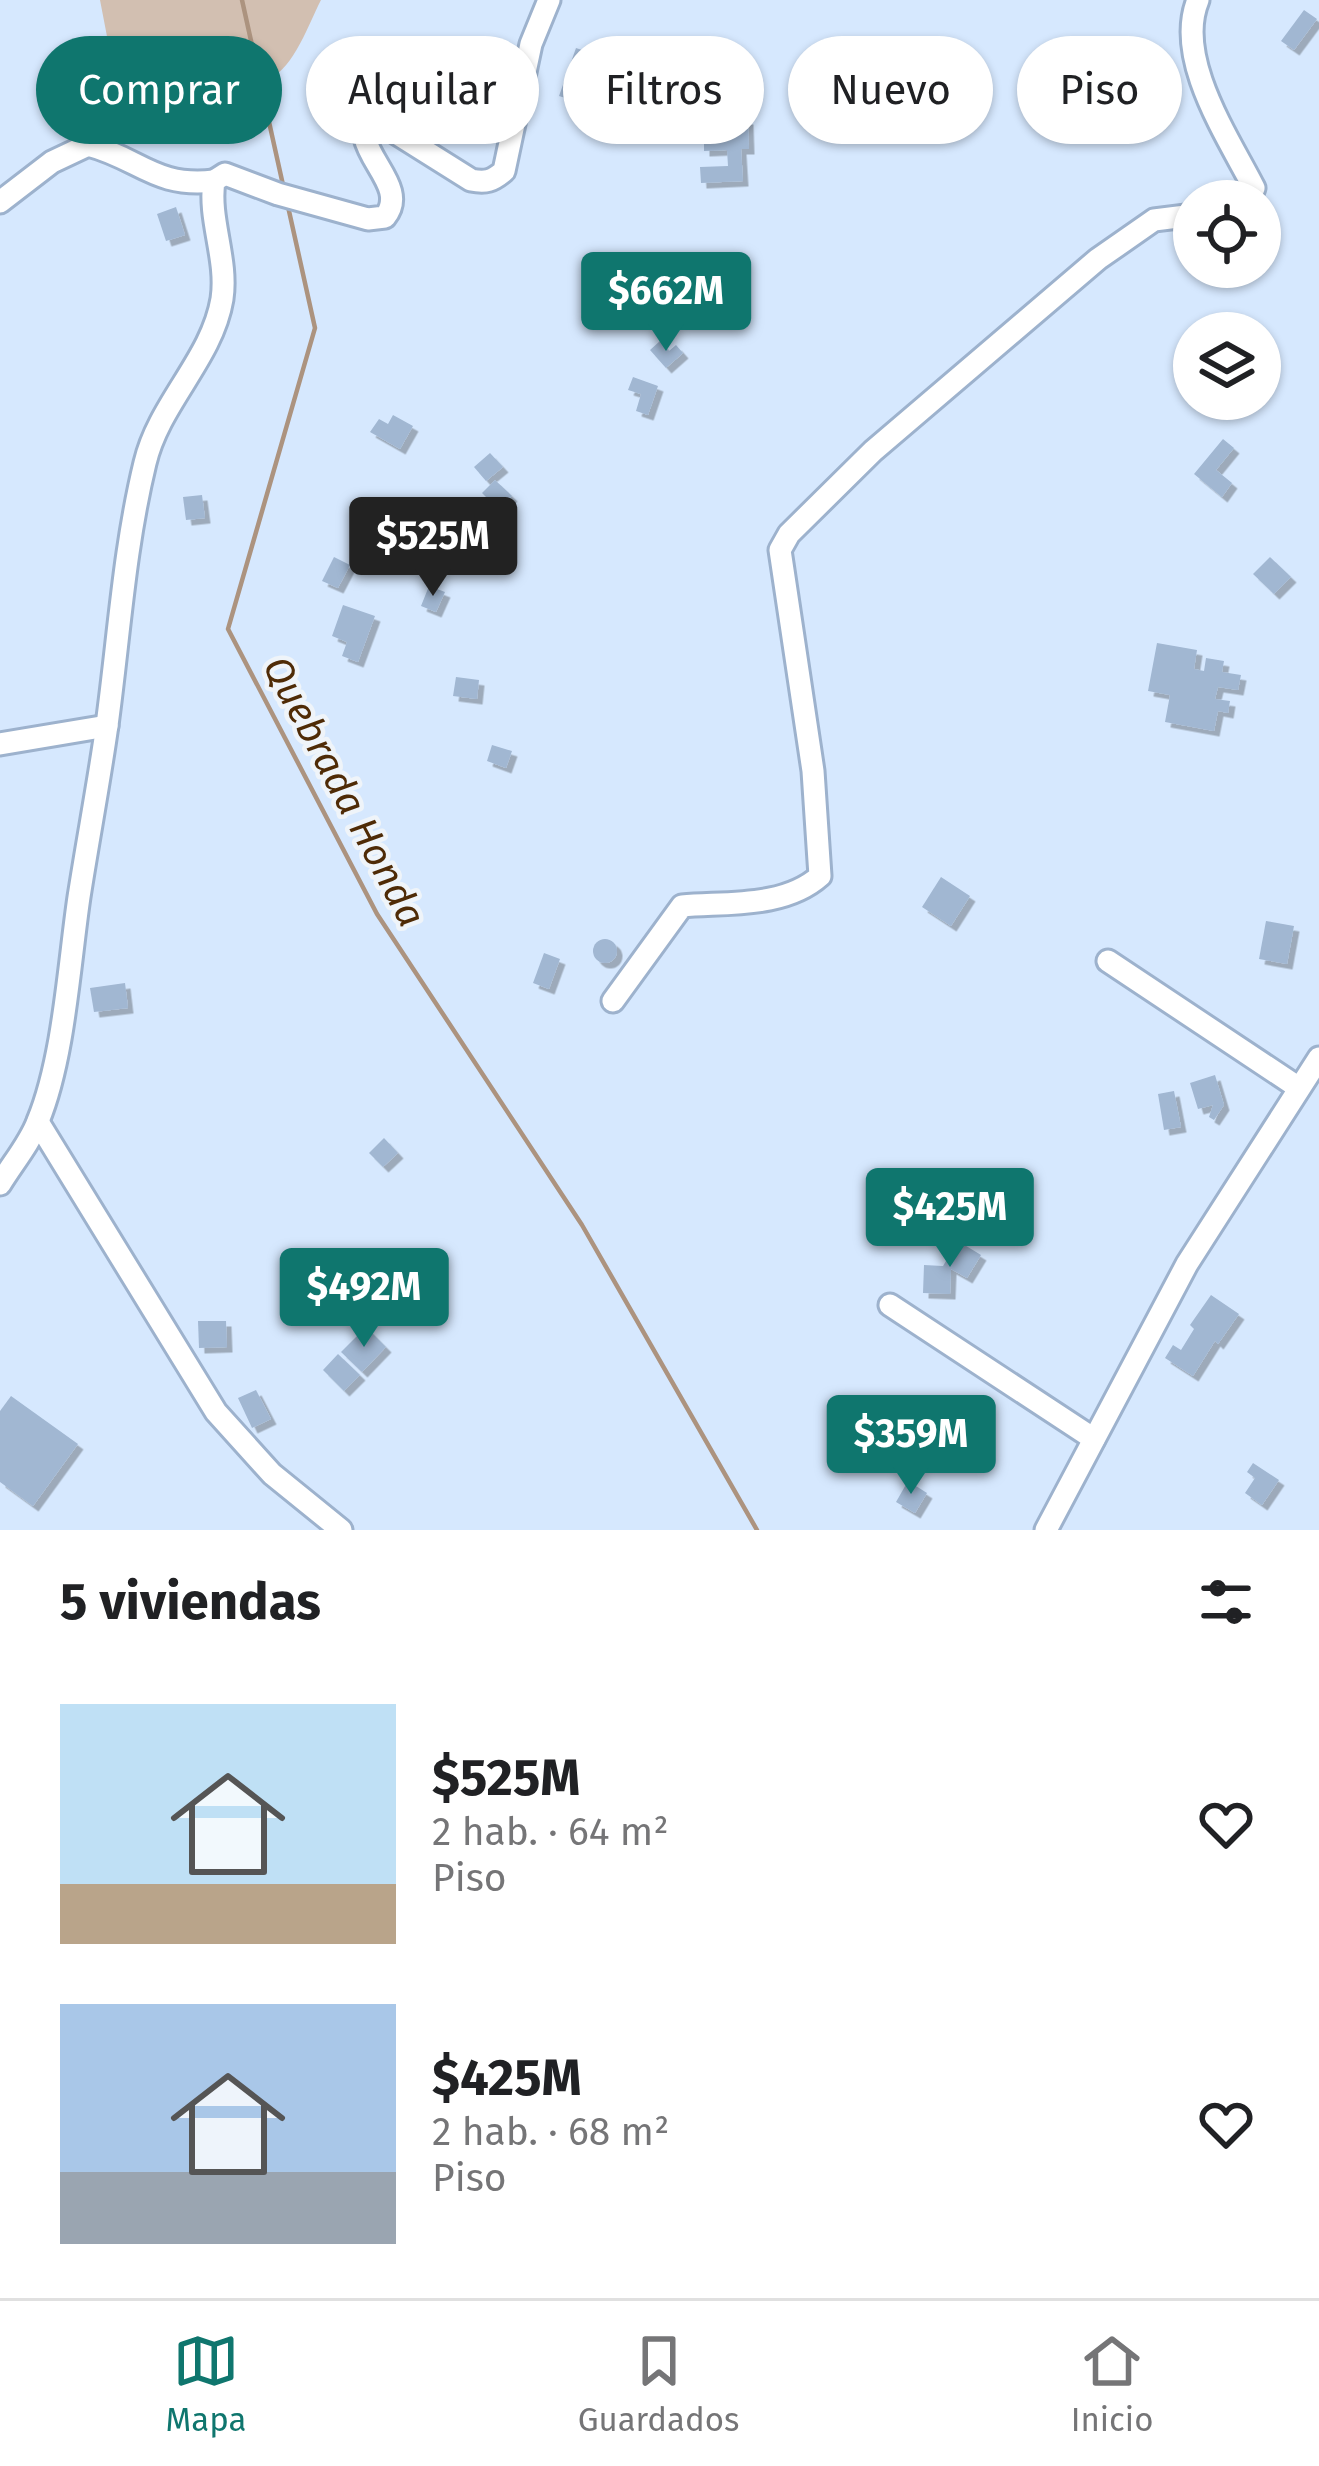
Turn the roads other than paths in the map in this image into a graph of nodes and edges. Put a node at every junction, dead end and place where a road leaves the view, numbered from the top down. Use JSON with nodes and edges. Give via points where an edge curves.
{"nodes":[{"id":1,"x":549,"y":0,"type":"edge"},
{"id":2,"x":1198,"y":0,"type":"edge"},
{"id":3,"x":1250,"y":180,"type":"edge"},
{"id":4,"x":214,"y":181,"type":"junction"},
{"id":5,"x":0,"y":202,"type":"edge"},
{"id":6,"x":1173,"y":218,"type":"edge"},
{"id":7,"x":107,"y":726,"type":"junction"},
{"id":8,"x":0,"y":744,"type":"edge"},
{"id":9,"x":1108,"y":961,"type":"dead end"},
{"id":10,"x":613,"y":1001,"type":"dead end"},
{"id":11,"x":1319,"y":1058,"type":"edge"},
{"id":12,"x":1300,"y":1088,"type":"junction"},
{"id":13,"x":38,"y":1122,"type":"junction"},
{"id":14,"x":0,"y":1184,"type":"edge"},
{"id":15,"x":890,"y":1305,"type":"dead end"},
{"id":16,"x":1094,"y":1439,"type":"junction"},
{"id":17,"x":341,"y":1530,"type":"edge"},
{"id":18,"x":1046,"y":1530,"type":"edge"}],
"edges":[{"from":1,"to":4,"type":"street","via":[[530,44],[504,171],[485,183],[386,126],[368,133],[365,144],[394,195],[385,217],[225,174]]},
{"from":2,"to":3,"type":"street","via":[[1191,34],[1202,82]]},
{"from":4,"to":5,"type":"street","via":[[185,184],[88,146]]},
{"from":4,"to":7,"type":"street","via":[[219,313],[145,460]]},
{"from":6,"to":10,"type":"street","via":[[1154,220],[1098,259],[873,451],[789,534],[780,550],[820,876],[751,903],[682,906]]},
{"from":7,"to":8,"type":"street"},
{"from":7,"to":13,"type":"street"},
{"from":9,"to":12,"type":"street"},
{"from":11,"to":12,"type":"street"},
{"from":12,"to":16,"type":"street","via":[[1187,1264]]},
{"from":13,"to":14,"type":"street"},
{"from":13,"to":17,"type":"street","via":[[216,1412],[272,1474]]},
{"from":15,"to":16,"type":"street"},
{"from":16,"to":18,"type":"street"}]}
